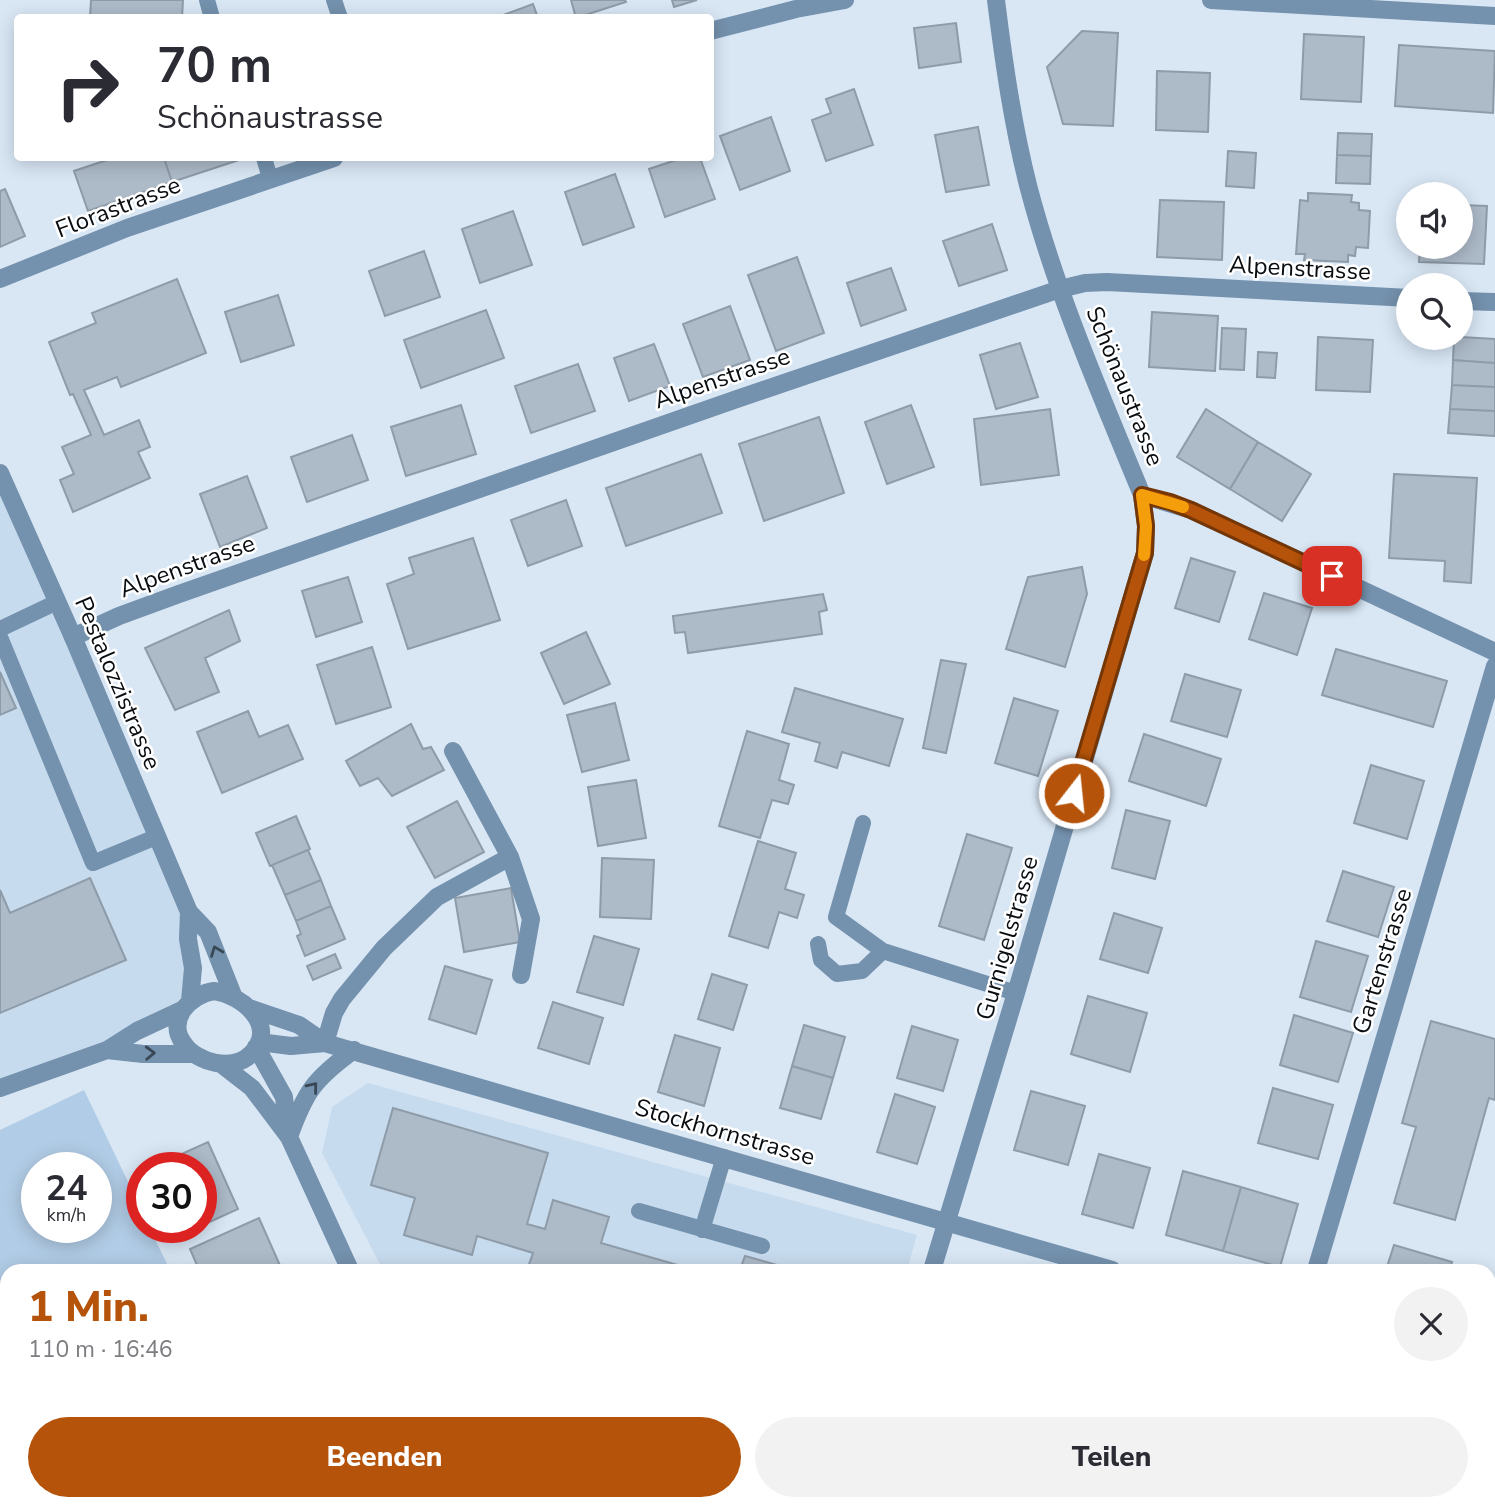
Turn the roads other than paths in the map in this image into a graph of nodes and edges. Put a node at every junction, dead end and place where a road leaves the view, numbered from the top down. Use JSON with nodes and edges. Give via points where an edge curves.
{"nodes":[{"id":1,"x":845,"y":0,"type":"edge"},
{"id":2,"x":996,"y":0,"type":"edge"},
{"id":3,"x":1211,"y":0,"type":"edge"},
{"id":4,"x":1495,"y":16,"type":"edge"},
{"id":5,"x":714,"y":30,"type":"edge"},
{"id":6,"x":265,"y":161,"type":"edge"},
{"id":7,"x":324,"y":161,"type":"edge"},
{"id":8,"x":270,"y":178,"type":"junction"},
{"id":9,"x":0,"y":279,"type":"edge"},
{"id":10,"x":1060,"y":289,"type":"junction"},
{"id":11,"x":1396,"y":297,"type":"edge"},
{"id":12,"x":1473,"y":301,"type":"edge"},
{"id":13,"x":1495,"y":302,"type":"edge"},
{"id":14,"x":0,"y":473,"type":"edge"},
{"id":15,"x":1142,"y":495,"type":"junction"},
{"id":16,"x":57,"y":602,"type":"junction"},
{"id":17,"x":0,"y":629,"type":"edge"},
{"id":18,"x":0,"y":636,"type":"edge"},
{"id":19,"x":73,"y":638,"type":"junction"},
{"id":20,"x":1495,"y":652,"type":"edge"},
{"id":21,"x":1495,"y":666,"type":"edge"},
{"id":22,"x":453,"y":751,"type":"dead end"},
{"id":23,"x":863,"y":823,"type":"dead end"},
{"id":24,"x":156,"y":836,"type":"junction"},
{"id":25,"x":510,"y":857,"type":"junction"},
{"id":26,"x":189,"y":912,"type":"junction"},
{"id":27,"x":818,"y":944,"type":"dead end"},
{"id":28,"x":883,"y":951,"type":"junction"},
{"id":29,"x":521,"y":975,"type":"dead end"},
{"id":30,"x":1016,"y":993,"type":"junction"},
{"id":31,"x":233,"y":995,"type":"junction"},
{"id":32,"x":186,"y":1005,"type":"junction"},
{"id":33,"x":249,"y":1008,"type":"junction"},
{"id":34,"x":325,"y":1043,"type":"junction"},
{"id":35,"x":258,"y":1045,"type":"junction"},
{"id":36,"x":107,"y":1050,"type":"junction"},
{"id":37,"x":354,"y":1050,"type":"junction"},
{"id":38,"x":193,"y":1054,"type":"junction"},
{"id":39,"x":221,"y":1064,"type":"junction"},
{"id":40,"x":0,"y":1088,"type":"edge"},
{"id":41,"x":289,"y":1137,"type":"junction"},
{"id":42,"x":724,"y":1157,"type":"junction"},
{"id":43,"x":639,"y":1212,"type":"dead end"},
{"id":44,"x":947,"y":1222,"type":"junction"},
{"id":45,"x":702,"y":1230,"type":"junction"},
{"id":46,"x":761,"y":1247,"type":"dead end"},
{"id":47,"x":347,"y":1264,"type":"edge"},
{"id":48,"x":934,"y":1264,"type":"edge"},
{"id":49,"x":1091,"y":1264,"type":"edge"},
{"id":50,"x":1318,"y":1264,"type":"edge"}],
"edges":[{"from":1,"to":5,"type":"street"},
{"from":2,"to":10,"type":"street","name":"Schönaustrasse","via":[[1021,156]]},
{"from":3,"to":4,"type":"street"},
{"from":6,"to":8,"type":"lane"},
{"from":7,"to":8,"type":"street","name":"Florastrasse"},
{"from":8,"to":9,"type":"street","name":"Florastrasse"},
{"from":10,"to":11,"type":"street","name":"Alpenstrasse","via":[[1107,282]]},
{"from":10,"to":15,"type":"street","name":"Schönaustrasse"},
{"from":10,"to":19,"type":"street","name":"Alpenstrasse","via":[[178,594]]},
{"from":12,"to":13,"type":"street"},
{"from":14,"to":16,"type":"street","name":"Pestalozzistrasse"},
{"from":15,"to":20,"type":"street","name":"Schönaustrasse","via":[[1191,510]]},
{"from":15,"to":30,"type":"street","name":"Gurnigelstrasse","via":[[1145,553],[1137,586]]},
{"from":16,"to":17,"type":"lane"},
{"from":16,"to":19,"type":"street","name":"Pestalozzistrasse"},
{"from":18,"to":24,"type":"lane","via":[[93,863]]},
{"from":19,"to":24,"type":"street","name":"Pestalozzistrasse"},
{"from":21,"to":50,"type":"street","name":"Gartenstrasse"},
{"from":22,"to":25,"type":"street"},
{"from":23,"to":28,"type":"lane","via":[[836,917]]},
{"from":24,"to":26,"type":"street","name":"Pestalozzistrasse"},
{"from":25,"to":29,"type":"street","via":[[531,919]]},
{"from":25,"to":34,"type":"street","via":[[437,897],[384,948],[342,999]]},
{"from":31,"to":26,"type":"street","name":"Pestalozzistrasse","one_way":true,"via":[[208,932]]},
{"from":26,"to":32,"type":"street","name":"Pestalozzistrasse","via":[[193,968]]},
{"from":27,"to":28,"type":"lane","via":[[821,960],[837,974],[862,971]]},
{"from":28,"to":30,"type":"lane"},
{"from":30,"to":44,"type":"street","name":"Gurnigelstrasse"},
{"from":31,"to":32,"type":"street","via":[[202,993]]},
{"from":31,"to":33,"type":"street"},
{"from":32,"to":36,"type":"street"},
{"from":32,"to":38,"type":"street","via":[[178,1024],[180,1039]]},
{"from":33,"to":34,"type":"street","name":"Stockhornstrasse","via":[[299,1025]]},
{"from":33,"to":35,"type":"street","via":[[258,1021]]},
{"from":34,"to":35,"type":"street","name":"Stockhornstrasse"},
{"from":34,"to":37,"type":"street","name":"Stockhornstrasse"},
{"from":35,"to":39,"type":"street","via":[[244,1060]]},
{"from":35,"to":41,"type":"street","via":[[284,1097]]},
{"from":36,"to":38,"type":"street","one_way":true},
{"from":36,"to":40,"type":"street"},
{"from":41,"to":37,"type":"street","one_way":true,"via":[[307,1093]]},
{"from":37,"to":42,"type":"street","name":"Stockhornstrasse"},
{"from":38,"to":39,"type":"street"},
{"from":39,"to":41,"type":"street","via":[[252,1088]]},
{"from":41,"to":47,"type":"street"},
{"from":42,"to":44,"type":"street","name":"Stockhornstrasse"},
{"from":42,"to":45,"type":"lane"},
{"from":43,"to":45,"type":"lane"},
{"from":44,"to":48,"type":"street","name":"Gurnigelstrasse"},
{"from":44,"to":49,"type":"street","name":"Stockhornstrasse"},
{"from":45,"to":46,"type":"lane"}]}
